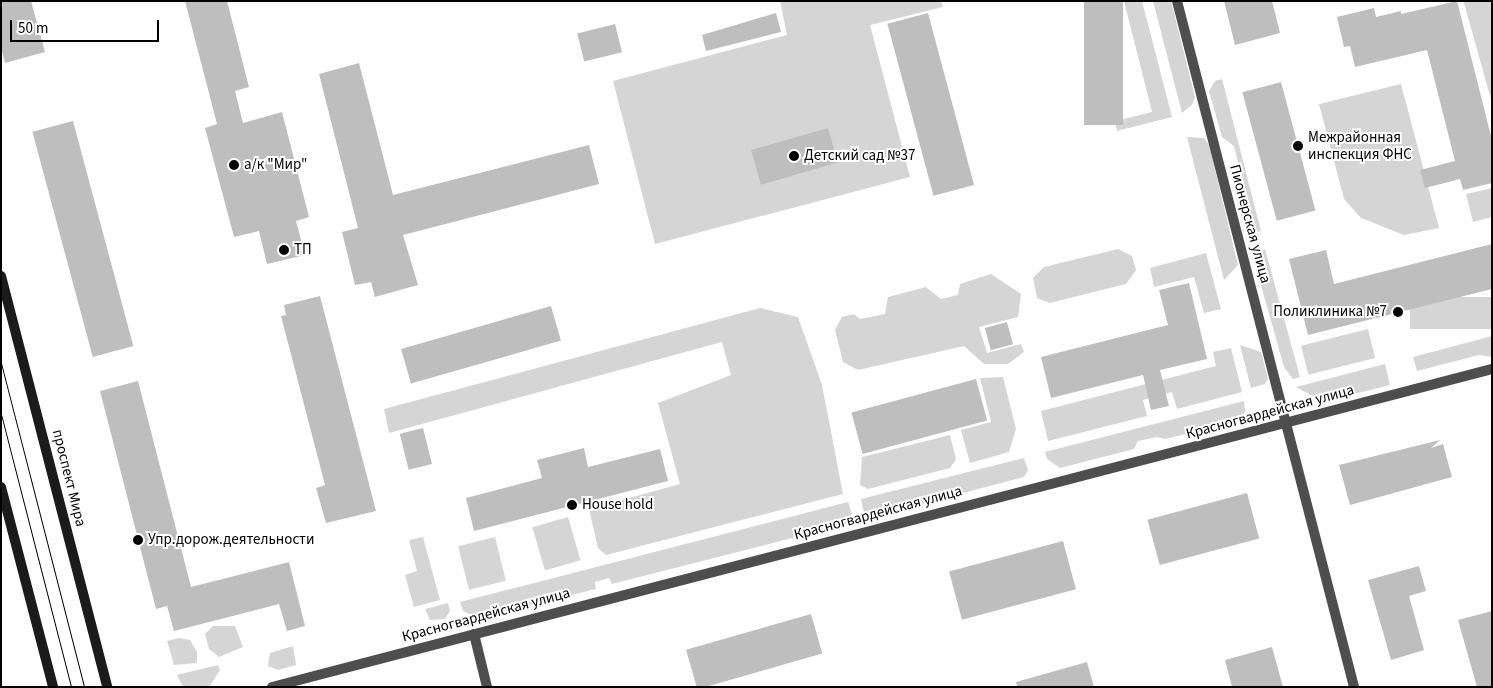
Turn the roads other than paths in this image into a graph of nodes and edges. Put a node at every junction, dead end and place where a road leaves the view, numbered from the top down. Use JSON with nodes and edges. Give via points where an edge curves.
{"nodes":[{"id":1,"x":1177,"y":1,"type":"edge"},
{"id":2,"x":1,"y":276,"type":"edge"},
{"id":3,"x":1492,"y":369,"type":"edge"},
{"id":4,"x":1286,"y":423,"type":"junction"},
{"id":5,"x":1,"y":488,"type":"edge"},
{"id":6,"x":474,"y":634,"type":"junction"},
{"id":7,"x":53,"y":687,"type":"edge"},
{"id":8,"x":107,"y":687,"type":"edge"},
{"id":9,"x":272,"y":687,"type":"edge"},
{"id":10,"x":487,"y":687,"type":"edge"},
{"id":11,"x":1354,"y":687,"type":"edge"}],
"edges":[{"from":1,"to":4,"type":"street","name":"Пионерская улица"},
{"from":2,"to":8,"type":"main road","name":"проспект Мира"},
{"from":3,"to":4,"type":"street","name":"Красногвардейская улица"},
{"from":4,"to":6,"type":"street","name":"Красногвардейская улица"},
{"from":4,"to":11,"type":"street","name":"Пионерская улица"},
{"from":5,"to":7,"type":"main road"},
{"from":6,"to":9,"type":"street","name":"Красногвардейская улица"},
{"from":6,"to":10,"type":"street"}]}
